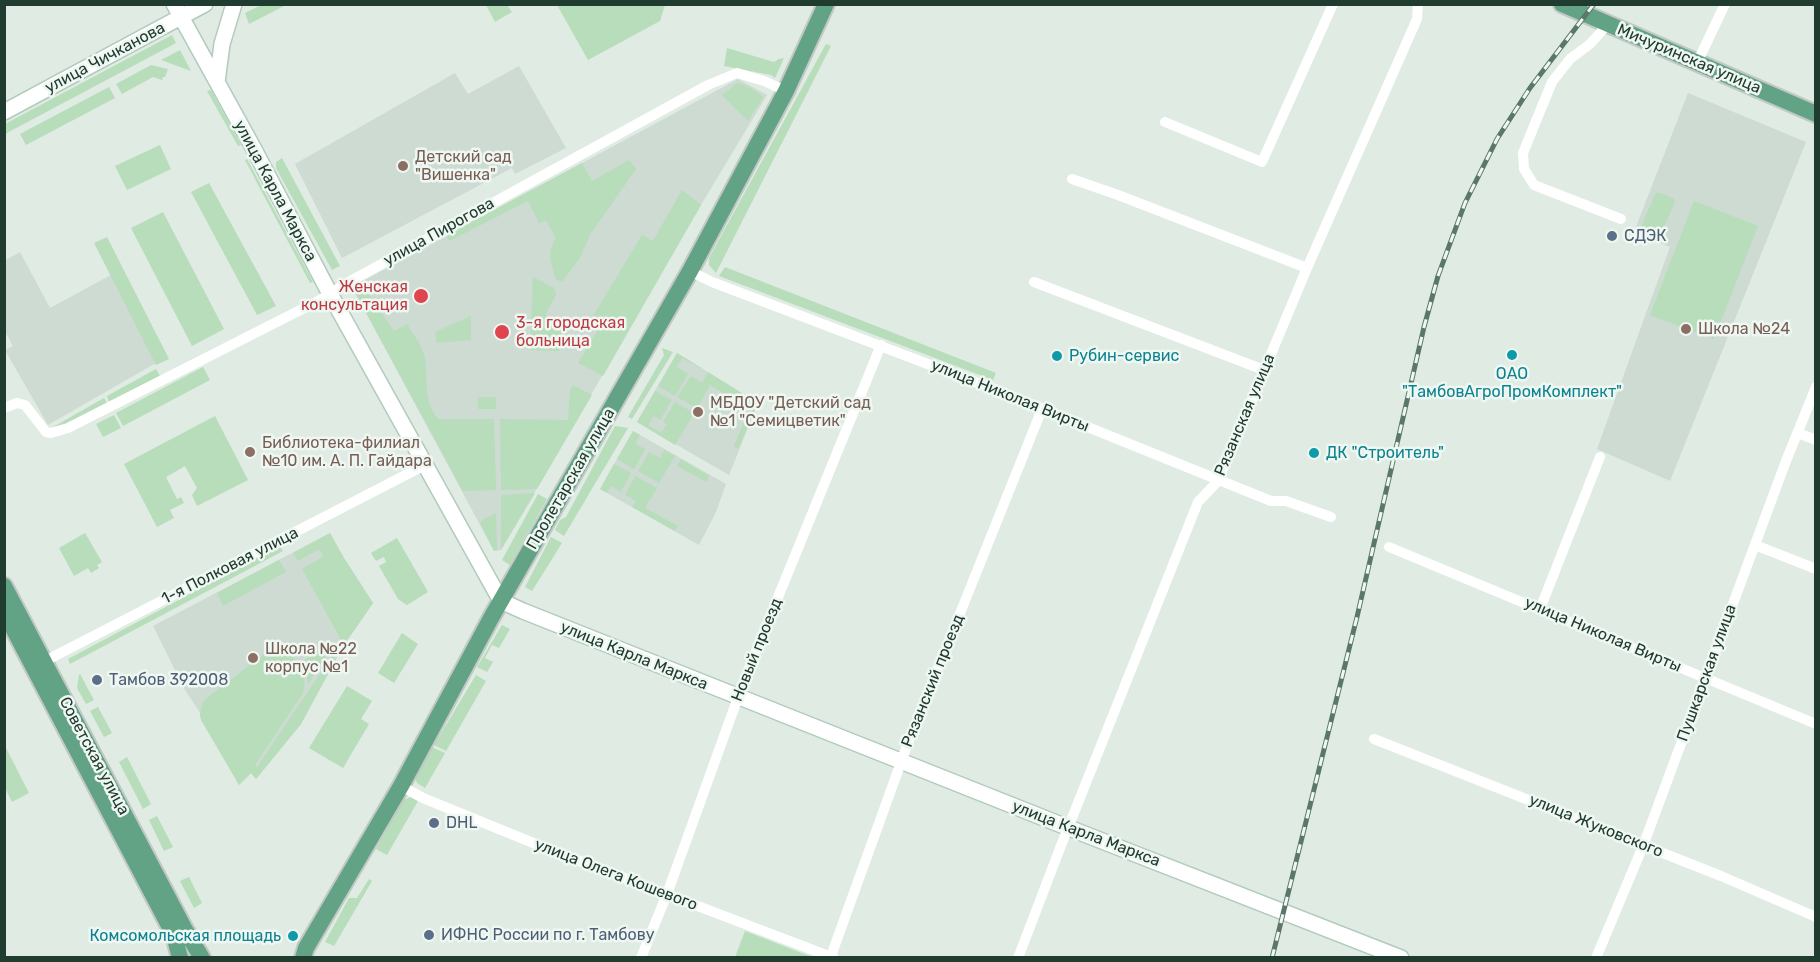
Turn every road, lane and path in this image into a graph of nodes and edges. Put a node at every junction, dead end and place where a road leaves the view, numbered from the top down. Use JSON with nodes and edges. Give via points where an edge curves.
{"nodes":[{"id":1,"x":205,"y":4,"type":"edge"},
{"id":2,"x":234,"y":4,"type":"edge"},
{"id":3,"x":826,"y":4,"type":"edge"},
{"id":4,"x":1333,"y":4,"type":"edge"},
{"id":5,"x":1418,"y":4,"type":"edge"},
{"id":6,"x":1562,"y":4,"type":"edge"},
{"id":7,"x":1725,"y":4,"type":"edge"},
{"id":8,"x":178,"y":11,"type":"edge"},
{"id":9,"x":1608,"y":24,"type":"junction"},
{"id":10,"x":1697,"y":63,"type":"junction"},
{"id":11,"x":217,"y":82,"type":"junction"},
{"id":12,"x":786,"y":91,"type":"junction"},
{"id":13,"x":4,"y":112,"type":"edge"},
{"id":14,"x":1815,"y":114,"type":"edge"},
{"id":15,"x":1165,"y":122,"type":"dead end"},
{"id":16,"x":1072,"y":179,"type":"dead end"},
{"id":17,"x":1621,"y":219,"type":"dead end"},
{"id":18,"x":1307,"y":268,"type":"junction"},
{"id":19,"x":690,"y":271,"type":"junction"},
{"id":20,"x":1034,"y":282,"type":"dead end"},
{"id":21,"x":330,"y":294,"type":"junction"},
{"id":22,"x":881,"y":345,"type":"junction"},
{"id":23,"x":1264,"y":370,"type":"junction"},
{"id":24,"x":1815,"y":387,"type":"edge"},
{"id":25,"x":4,"y":408,"type":"edge"},
{"id":26,"x":1042,"y":409,"type":"junction"},
{"id":27,"x":1798,"y":434,"type":"junction"},
{"id":28,"x":1815,"y":440,"type":"edge"},
{"id":29,"x":1600,"y":457,"type":"dead end"},
{"id":30,"x":425,"y":465,"type":"junction"},
{"id":31,"x":1218,"y":481,"type":"junction"},
{"id":32,"x":1331,"y":517,"type":"dead end"},
{"id":33,"x":1755,"y":545,"type":"junction"},
{"id":34,"x":1389,"y":546,"type":"dead end"},
{"id":35,"x":1815,"y":569,"type":"edge"},
{"id":36,"x":4,"y":586,"type":"edge"},
{"id":37,"x":501,"y":601,"type":"junction"},
{"id":38,"x":1540,"y":609,"type":"junction"},
{"id":39,"x":4,"y":611,"type":"edge"},
{"id":40,"x":39,"y":664,"type":"junction"},
{"id":41,"x":1706,"y":677,"type":"junction"},
{"id":42,"x":738,"y":698,"type":"junction"},
{"id":43,"x":1815,"y":724,"type":"edge"},
{"id":44,"x":1374,"y":739,"type":"dead end"},
{"id":45,"x":901,"y":761,"type":"junction"},
{"id":46,"x":401,"y":786,"type":"junction"},
{"id":47,"x":1069,"y":828,"type":"junction"},
{"id":48,"x":1643,"y":846,"type":"junction"},
{"id":49,"x":667,"y":894,"type":"junction"},
{"id":50,"x":1815,"y":917,"type":"edge"},
{"id":51,"x":306,"y":954,"type":"edge"},
{"id":52,"x":180,"y":957,"type":"edge"},
{"id":53,"x":202,"y":957,"type":"edge"},
{"id":54,"x":290,"y":957,"type":"edge"},
{"id":55,"x":641,"y":957,"type":"edge"},
{"id":56,"x":833,"y":957,"type":"edge"},
{"id":57,"x":1018,"y":957,"type":"edge"},
{"id":58,"x":1401,"y":957,"type":"edge"},
{"id":59,"x":1596,"y":957,"type":"edge"}],
"edges":[{"from":1,"to":8,"type":"main road","name":"улица Чичканова"},
{"from":2,"to":11,"type":"main road","via":[[222,44]]},
{"from":3,"to":12,"type":"main road","name":"Пролетарская улица"},
{"from":4,"to":15,"type":"street","via":[[1262,162]]},
{"from":5,"to":18,"type":"street","name":"Рязанская улица","via":[[1417,19]]},
{"from":6,"to":9,"type":"main road","name":"Мичуринская улица"},
{"from":7,"to":10,"type":"street"},
{"from":8,"to":11,"type":"main road","name":"улица Карла Маркса"},
{"from":8,"to":13,"type":"main road","name":"улица Чичканова"},
{"from":9,"to":10,"type":"main road","name":"Мичуринская улица"},
{"from":9,"to":17,"type":"street","via":[[1570,59],[1552,82],[1523,153],[1524,169],[1534,184]]},
{"from":10,"to":14,"type":"main road","name":"Мичуринская улица"},
{"from":11,"to":21,"type":"main road","name":"улица Карла Маркса"},
{"from":12,"to":19,"type":"main road","name":"Пролетарская улица"},
{"from":12,"to":21,"type":"street","name":"улица Пирогова","via":[[737,73],[708,85]]},
{"from":16,"to":18,"type":"street"},
{"from":18,"to":23,"type":"street","name":"Рязанская улица"},
{"from":19,"to":22,"type":"street","name":"улица Николая Вирты"},
{"from":19,"to":37,"type":"main road","name":"Пролетарская улица"},
{"from":20,"to":23,"type":"street"},
{"from":21,"to":25,"type":"street","name":"улица Пирогова","via":[[59,431],[44,431],[22,404]]},
{"from":21,"to":30,"type":"main road","name":"улица Карла Маркса"},
{"from":22,"to":26,"type":"street","name":"улица Николая Вирты"},
{"from":22,"to":42,"type":"street","name":"Новый проезд"},
{"from":23,"to":31,"type":"street","name":"Рязанская улица"},
{"from":24,"to":27,"type":"street","name":"Пушкарская улица"},
{"from":26,"to":31,"type":"street","name":"улица Николая Вирты"},
{"from":26,"to":45,"type":"street","name":"Рязанский проезд"},
{"from":27,"to":28,"type":"street"},
{"from":27,"to":33,"type":"street","name":"Пушкарская улица"},
{"from":29,"to":38,"type":"street"},
{"from":30,"to":37,"type":"main road","name":"улица Карла Маркса"},
{"from":30,"to":40,"type":"street","name":"1-я Полковая улица"},
{"from":31,"to":32,"type":"street","name":"улица Николая Вирты"},
{"from":31,"to":47,"type":"street","name":"Рязанская улица","via":[[1198,502]]},
{"from":33,"to":35,"type":"street"},
{"from":33,"to":41,"type":"street","name":"Пушкарская улица"},
{"from":34,"to":38,"type":"street","name":"улица Николая Вирты"},
{"from":36,"to":40,"type":"main road","name":"Советская улица"},
{"from":37,"to":42,"type":"main road","name":"улица Карла Маркса"},
{"from":37,"to":46,"type":"main road","name":"Пролетарская улица"},
{"from":38,"to":41,"type":"street","name":"улица Николая Вирты"},
{"from":39,"to":40,"type":"main road"},
{"from":40,"to":52,"type":"main road","via":[[174,935]]},
{"from":40,"to":53,"type":"main road","name":"Советская улица"},
{"from":41,"to":43,"type":"street","name":"улица Николая Вирты"},
{"from":41,"to":48,"type":"street","name":"Пушкарская улица"},
{"from":42,"to":45,"type":"main road","name":"улица Карла Маркса"},
{"from":42,"to":49,"type":"street","name":"Новый проезд"},
{"from":44,"to":48,"type":"street","name":"улица Жуковского"},
{"from":45,"to":47,"type":"main road","name":"улица Карла Маркса"},
{"from":45,"to":56,"type":"street","name":"Рязанский проезд"},
{"from":46,"to":49,"type":"street","name":"улица Олега Кошевого","via":[[543,847]]},
{"from":46,"to":51,"type":"main road","name":"Пролетарская улица"},
{"from":47,"to":57,"type":"street","name":"Рязанская улица"},
{"from":47,"to":58,"type":"main road","name":"улица Карла Маркса"},
{"from":48,"to":50,"type":"street","name":"улица Жуковского"},
{"from":48,"to":59,"type":"street","name":"Пушкарская улица"},
{"from":49,"to":55,"type":"street","name":"Новый проезд"},
{"from":49,"to":56,"type":"street","name":"улица Олега Кошевого"},
{"from":51,"to":54,"type":"main road"}]}
